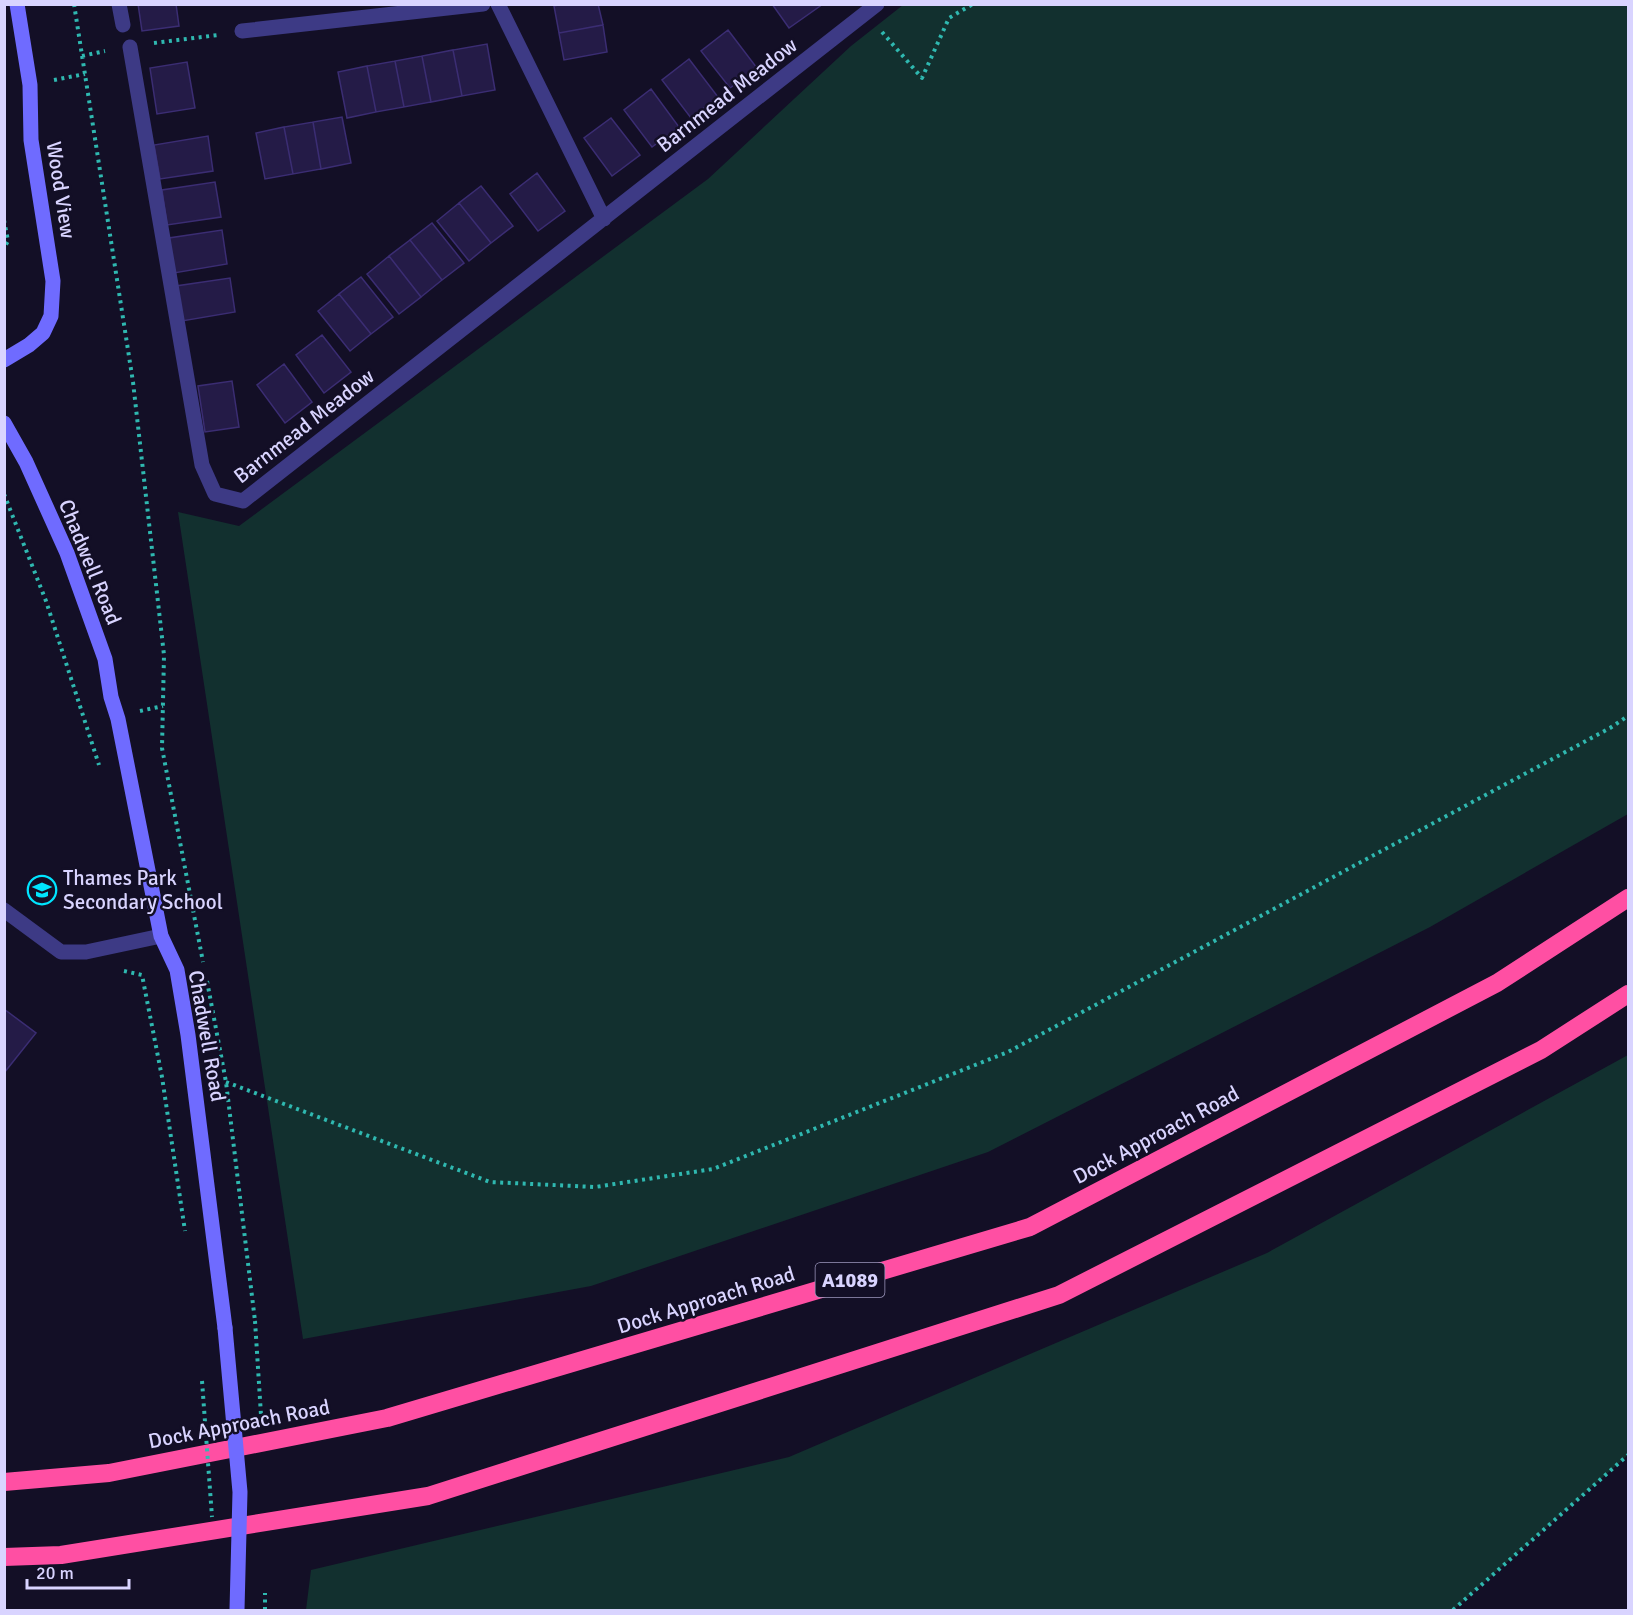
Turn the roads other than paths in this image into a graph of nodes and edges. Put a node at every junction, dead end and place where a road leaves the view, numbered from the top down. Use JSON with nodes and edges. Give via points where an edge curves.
{"nodes":[{"id":1,"x":17,"y":4,"type":"edge"},
{"id":2,"x":119,"y":4,"type":"edge"},
{"id":3,"x":483,"y":4,"type":"edge"},
{"id":4,"x":498,"y":4,"type":"edge"},
{"id":5,"x":867,"y":8,"type":"edge"},
{"id":6,"x":123,"y":25,"type":"dead end"},
{"id":7,"x":242,"y":31,"type":"road end"},
{"id":8,"x":130,"y":47,"type":"road end"},
{"id":9,"x":604,"y":219,"type":"junction"},
{"id":10,"x":4,"y":360,"type":"edge"},
{"id":11,"x":4,"y":423,"type":"edge"},
{"id":12,"x":1629,"y":898,"type":"edge"},
{"id":13,"x":4,"y":910,"type":"edge"},
{"id":14,"x":162,"y":936,"type":"junction"},
{"id":15,"x":1629,"y":994,"type":"edge"},
{"id":16,"x":4,"y":1482,"type":"edge"},
{"id":17,"x":4,"y":1557,"type":"edge"},
{"id":18,"x":237,"y":1611,"type":"edge"}],
"edges":[{"from":1,"to":10,"type":"main road","name":"Wood View","via":[[30,85],[31,140],[53,281],[51,316],[43,333]]},
{"from":2,"to":6,"type":"street"},
{"from":3,"to":7,"type":"street"},
{"from":4,"to":9,"type":"street"},
{"from":5,"to":9,"type":"street","name":"Barnmead Meadow"},
{"from":8,"to":9,"type":"street","name":"Barnmead Meadow","via":[[202,465],[215,494],[243,501]]},
{"from":11,"to":14,"type":"main road","name":"Chadwell Road","via":[[67,553],[105,659]]},
{"from":12,"to":16,"type":"highway","name":"Dock Approach Road","number":"A1089","via":[[1497,983],[1030,1227],[387,1418],[109,1473]]},
{"from":13,"to":14,"type":"street","via":[[61,952],[86,952]]},
{"from":14,"to":18,"type":"main road","name":"Chadwell Road","bridge":true,"via":[[177,970],[188,1035],[225,1328],[240,1492]]},
{"from":15,"to":17,"type":"highway","via":[[1541,1050],[1059,1295],[428,1496],[61,1555]]}]}
